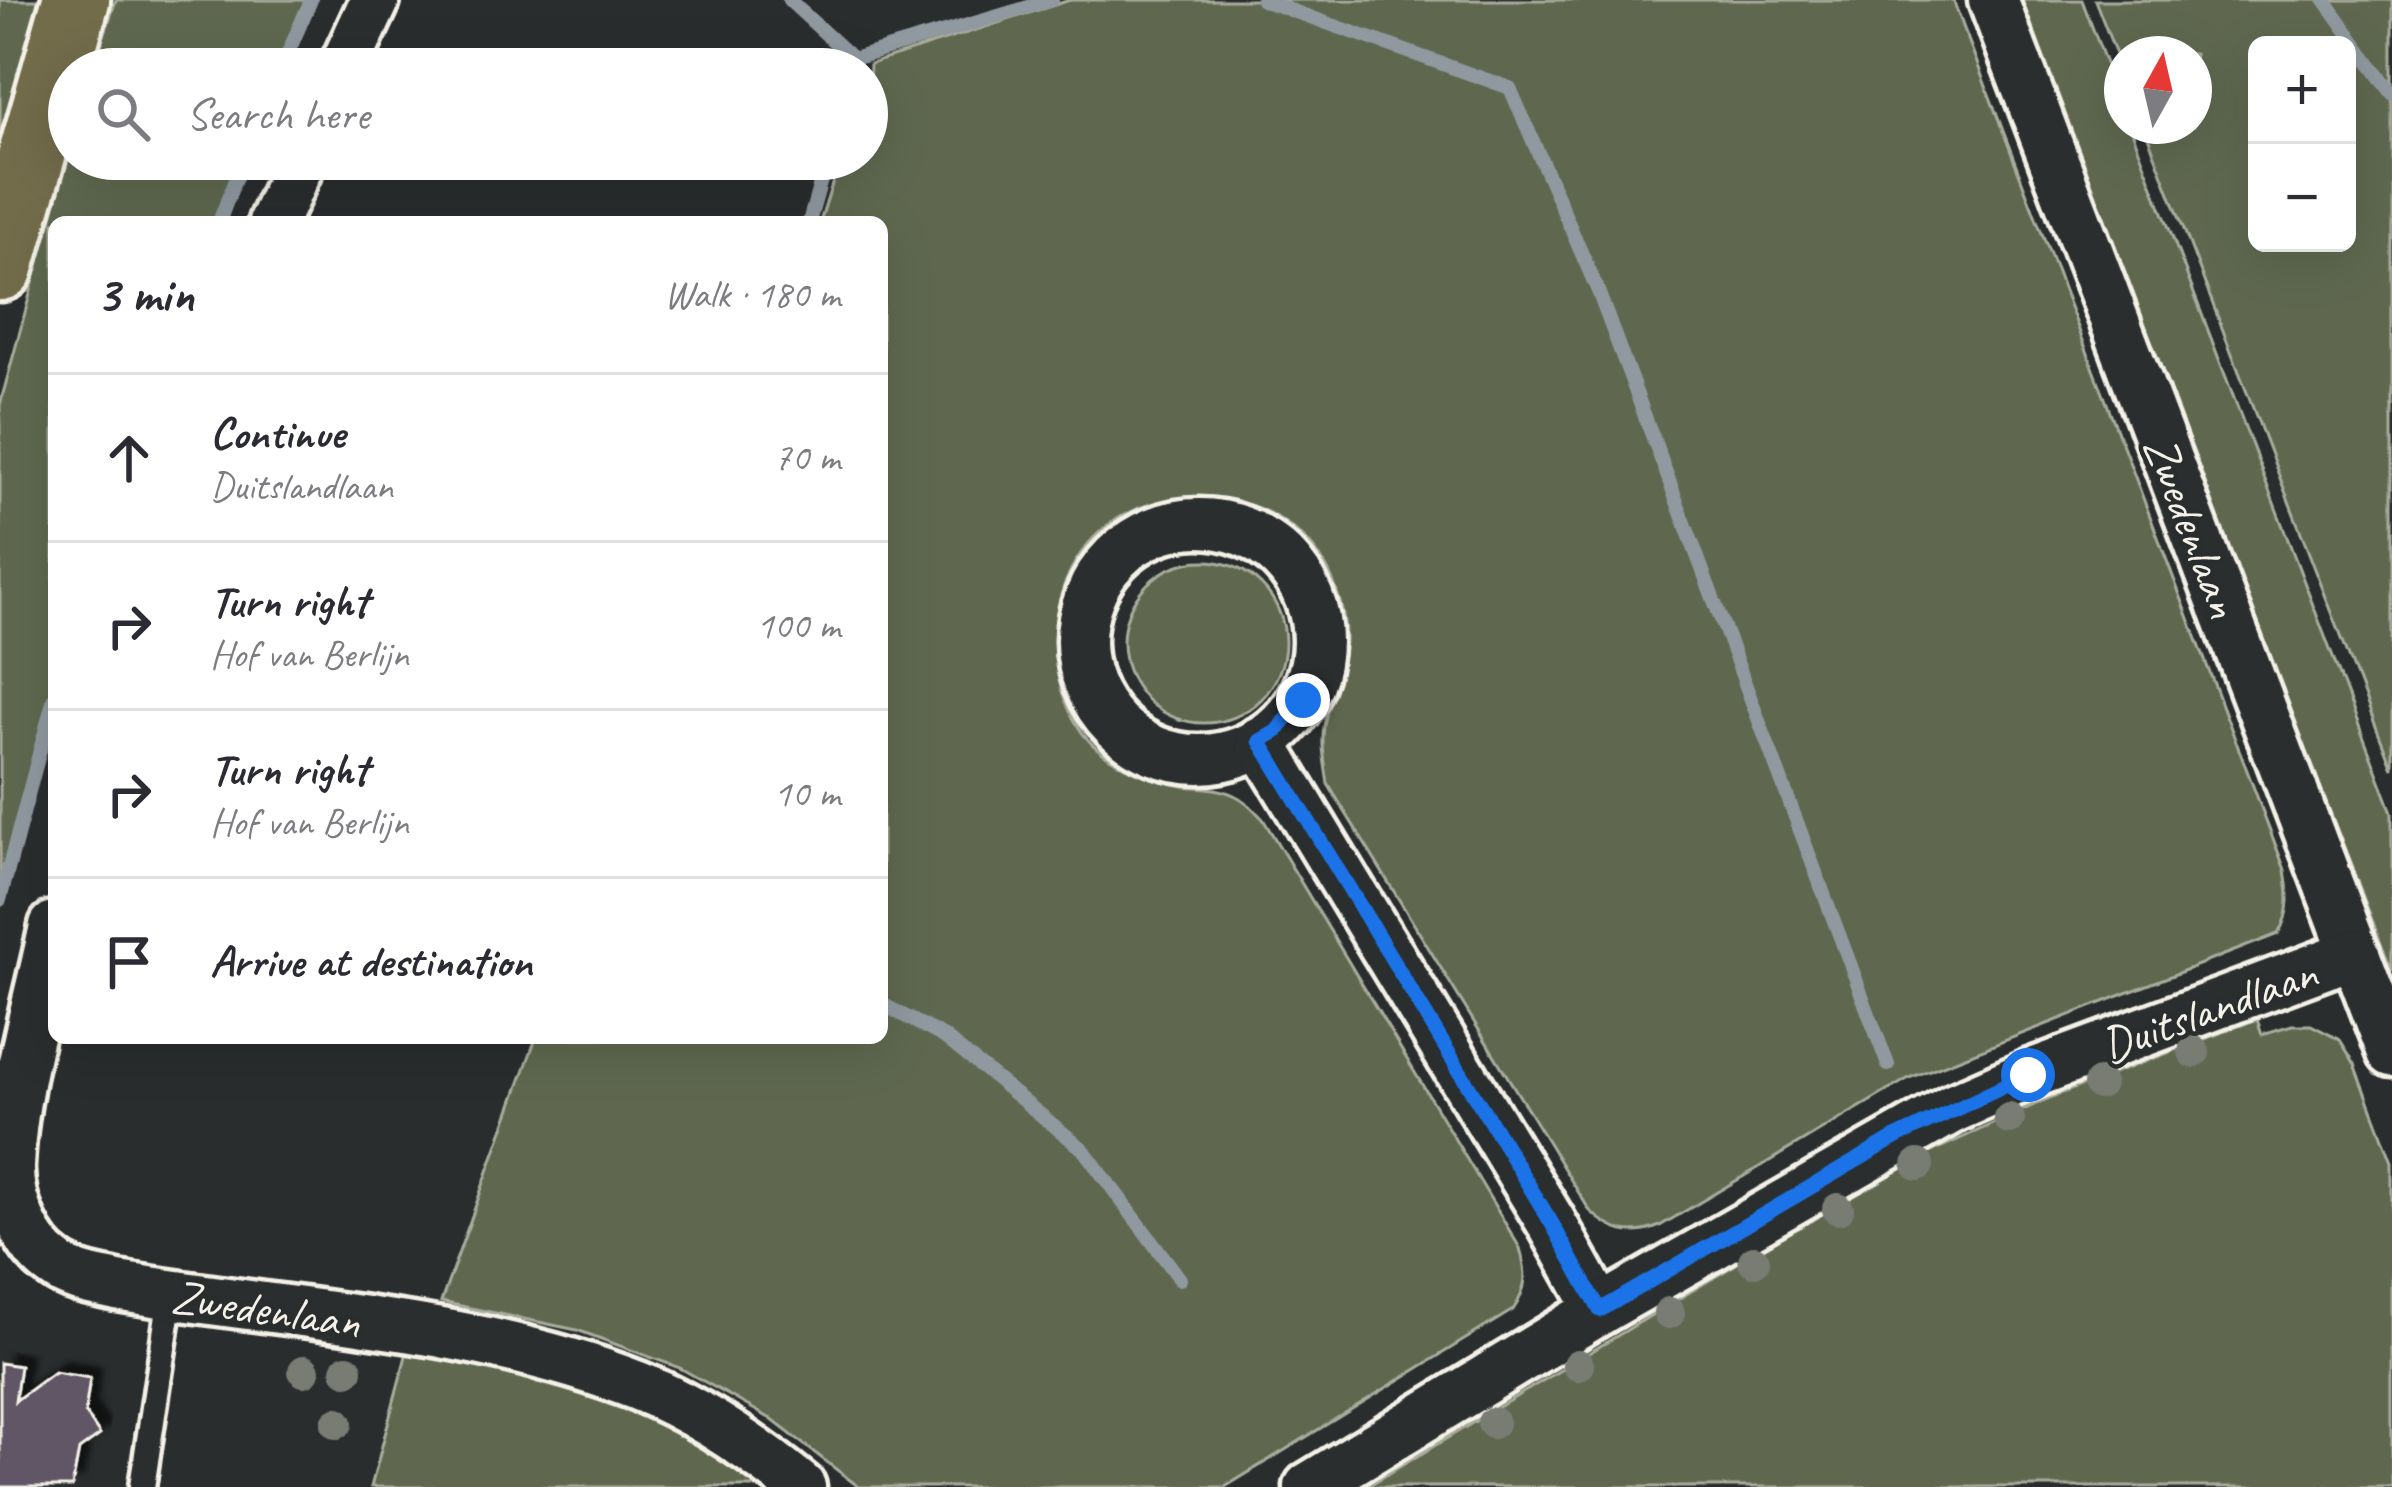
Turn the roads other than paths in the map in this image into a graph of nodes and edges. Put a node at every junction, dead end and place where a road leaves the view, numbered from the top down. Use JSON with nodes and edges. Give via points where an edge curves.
{"nodes":[{"id":1,"x":76,"y":0,"type":"edge"},
{"id":2,"x":375,"y":0,"type":"edge"},
{"id":3,"x":1993,"y":0,"type":"edge"},
{"id":4,"x":62,"y":48,"type":"edge"},
{"id":5,"x":353,"y":48,"type":"edge"},
{"id":6,"x":48,"y":98,"type":"edge"},
{"id":7,"x":292,"y":180,"type":"edge"},
{"id":8,"x":276,"y":216,"type":"edge"},
{"id":9,"x":0,"y":267,"type":"edge"},
{"id":10,"x":1260,"y":741,"type":"junction"},
{"id":11,"x":2356,"y":953,"type":"junction"},
{"id":12,"x":48,"y":955,"type":"edge"},
{"id":13,"x":2392,"y":1052,"type":"edge"},
{"id":14,"x":171,"y":1295,"type":"junction"},
{"id":15,"x":1600,"y":1310,"type":"junction"},
{"id":16,"x":142,"y":1487,"type":"edge"},
{"id":17,"x":801,"y":1487,"type":"edge"},
{"id":18,"x":1309,"y":1487,"type":"edge"}],
"edges":[{"from":1,"to":4,"type":"highway"},
{"from":2,"to":5,"type":"street"},
{"from":3,"to":11,"type":"street","name":"Zwedenlaan"},
{"from":6,"to":9,"type":"highway"},
{"from":7,"to":8,"type":"street"},
{"from":10,"to":10,"type":"street","via":[[1303,700],[1316,665],[1318,628],[1308,592],[1258,537],[1186,522],[1150,532],[1095,581],[1082,620],[1082,661],[1096,701],[1122,732],[1158,753],[1199,760]]},
{"from":10,"to":15,"type":"street"},
{"from":11,"to":13,"type":"street","name":"Zwedenlaan"},
{"from":11,"to":15,"type":"street","name":"Duitslandlaan","via":[[1953,1108]]},
{"from":12,"to":14,"type":"street","name":"Zwedenlaan","via":[[9,1169],[14,1201],[55,1266]]},
{"from":14,"to":16,"type":"lane"},
{"from":14,"to":17,"type":"street","name":"Zwedenlaan","via":[[556,1360],[640,1387],[705,1420]]},
{"from":15,"to":18,"type":"street","name":"Duitslandlaan"}]}
